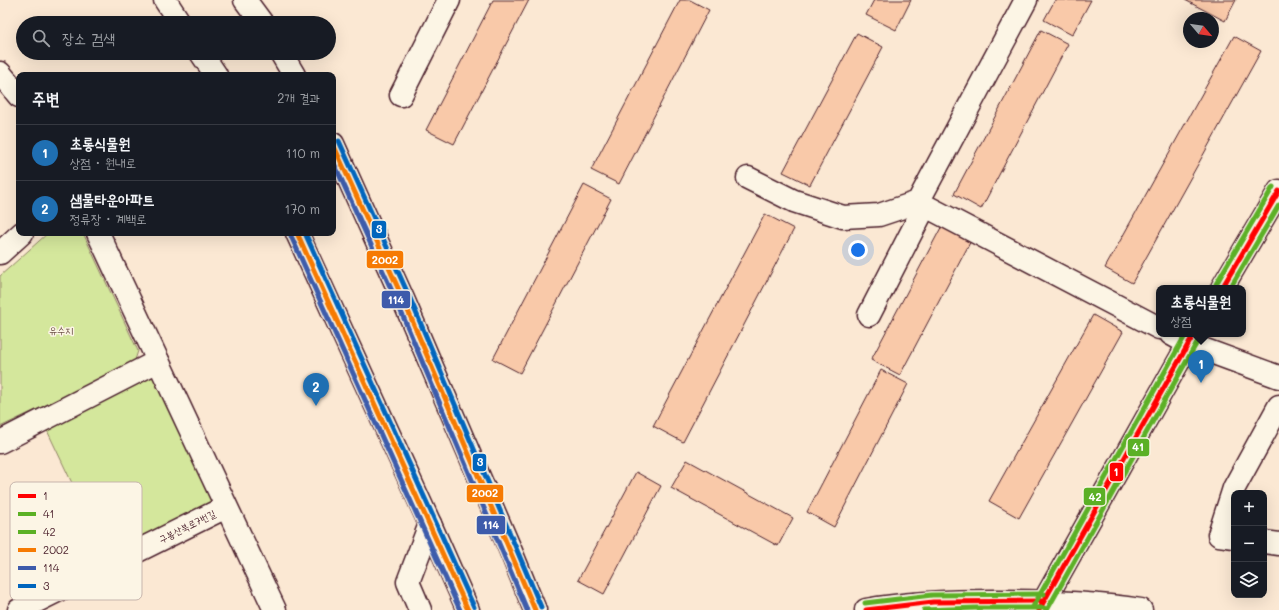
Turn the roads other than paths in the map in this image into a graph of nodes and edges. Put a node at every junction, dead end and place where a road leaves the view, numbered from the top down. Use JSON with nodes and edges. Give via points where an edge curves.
{"nodes":[{"id":1,"x":165,"y":0,"type":"edge"},
{"id":2,"x":245,"y":0,"type":"edge"},
{"id":3,"x":449,"y":0,"type":"edge"},
{"id":4,"x":1026,"y":0,"type":"edge"},
{"id":5,"x":175,"y":16,"type":"edge"},
{"id":6,"x":257,"y":16,"type":"edge"},
{"id":7,"x":206,"y":60,"type":"edge"},
{"id":8,"x":285,"y":60,"type":"edge"},
{"id":9,"x":214,"y":72,"type":"edge"},
{"id":10,"x":292,"y":72,"type":"edge"},
{"id":11,"x":0,"y":73,"type":"edge"},
{"id":12,"x":16,"y":92,"type":"edge"},
{"id":13,"x":401,"y":95,"type":"dead end"},
{"id":14,"x":336,"y":151,"type":"edge"},
{"id":15,"x":748,"y":178,"type":"dead end"},
{"id":16,"x":1279,"y":191,"type":"edge"},
{"id":17,"x":922,"y":204,"type":"junction"},
{"id":18,"x":19,"y":236,"type":"edge"},
{"id":19,"x":99,"y":236,"type":"edge"},
{"id":20,"x":298,"y":236,"type":"edge"},
{"id":21,"x":0,"y":253,"type":"edge"},
{"id":22,"x":1224,"y":285,"type":"edge"},
{"id":23,"x":869,"y":315,"type":"dead end"},
{"id":24,"x":1156,"y":326,"type":"edge"},
{"id":25,"x":1185,"y":337,"type":"edge"},
{"id":26,"x":158,"y":361,"type":"junction"},
{"id":27,"x":1279,"y":378,"type":"edge"},
{"id":28,"x":1279,"y":406,"type":"edge"},
{"id":29,"x":0,"y":442,"type":"edge"},
{"id":30,"x":226,"y":507,"type":"junction"},
{"id":31,"x":430,"y":524,"type":"junction"},
{"id":32,"x":1226,"y":536,"type":"edge"},
{"id":33,"x":1267,"y":542,"type":"edge"},
{"id":34,"x":1279,"y":544,"type":"edge"},
{"id":35,"x":142,"y":549,"type":"edge"},
{"id":36,"x":39,"y":600,"type":"edge"},
{"id":37,"x":1042,"y":606,"type":"edge"},
{"id":38,"x":19,"y":610,"type":"edge"},
{"id":39,"x":275,"y":610,"type":"edge"},
{"id":40,"x":420,"y":610,"type":"edge"},
{"id":41,"x":468,"y":610,"type":"edge"},
{"id":42,"x":535,"y":610,"type":"edge"},
{"id":43,"x":866,"y":610,"type":"edge"},
{"id":44,"x":1141,"y":610,"type":"edge"}],
"edges":[{"from":1,"to":5,"type":"street"},
{"from":2,"to":6,"type":"street"},
{"from":3,"to":13,"type":"street"},
{"from":4,"to":17,"type":"street"},
{"from":7,"to":9,"type":"street"},
{"from":8,"to":10,"type":"street"},
{"from":11,"to":12,"type":"street"},
{"from":14,"to":42,"type":"street","via":[[403,299]]},
{"from":15,"to":17,"type":"street","via":[[794,201],[843,217],[879,216]]},
{"from":16,"to":22,"type":"street"},
{"from":17,"to":23,"type":"street"},
{"from":17,"to":24,"type":"street"},
{"from":18,"to":21,"type":"street"},
{"from":19,"to":26,"type":"street","name":"구봉산북로7번길"},
{"from":20,"to":31,"type":"street"},
{"from":25,"to":27,"type":"street"},
{"from":25,"to":37,"type":"street"},
{"from":26,"to":29,"type":"street"},
{"from":26,"to":30,"type":"street","name":"구봉산북로7번길"},
{"from":28,"to":32,"type":"street","via":[[1234,488]]},
{"from":30,"to":35,"type":"street","name":"구봉산북로7번길"},
{"from":30,"to":39,"type":"street","name":"구봉산북로7번길"},
{"from":31,"to":40,"type":"street","via":[[408,582]]},
{"from":31,"to":41,"type":"street"},
{"from":33,"to":34,"type":"street"},
{"from":36,"to":38,"type":"street","name":"구봉산북로7번길"},
{"from":37,"to":43,"type":"street","via":[[958,601]]},
{"from":37,"to":44,"type":"street","via":[[1107,605]]}]}
